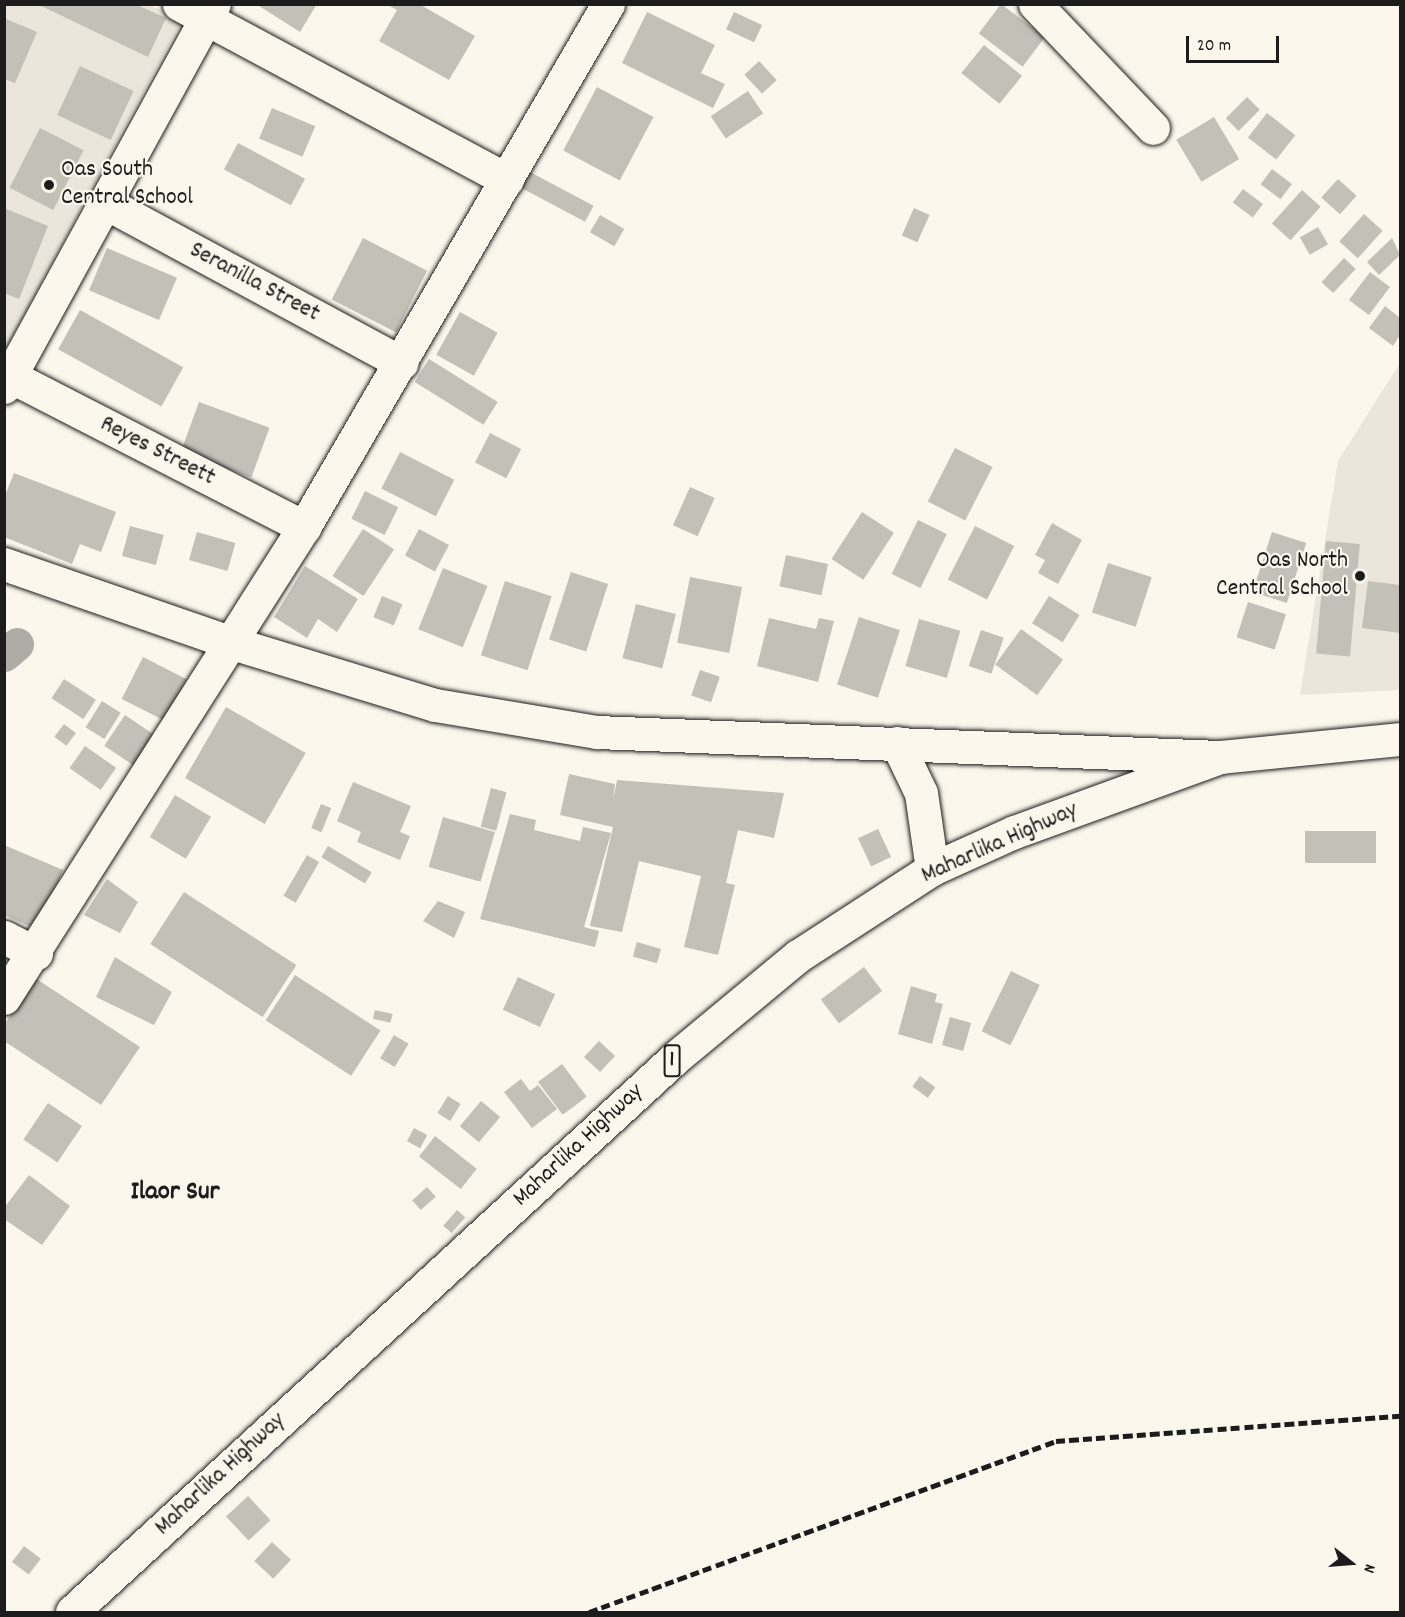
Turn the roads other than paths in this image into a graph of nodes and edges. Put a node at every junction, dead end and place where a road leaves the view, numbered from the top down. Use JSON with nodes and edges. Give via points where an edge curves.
{"nodes":[{"id":1,"x":608,"y":4,"type":"edge"},
{"id":2,"x":1035,"y":4,"type":"edge"},
{"id":3,"x":200,"y":9,"type":"edge"},
{"id":4,"x":1153,"y":128,"type":"dead end"},
{"id":5,"x":507,"y":180,"type":"junction"},
{"id":6,"x":106,"y":203,"type":"junction"},
{"id":7,"x":402,"y":363,"type":"junction"},
{"id":8,"x":7,"y":381,"type":"edge"},
{"id":9,"x":304,"y":527,"type":"junction"},
{"id":10,"x":4,"y":564,"type":"edge"},
{"id":11,"x":229,"y":642,"type":"junction"},
{"id":12,"x":1401,"y":739,"type":"edge"},
{"id":13,"x":897,"y":743,"type":"junction"},
{"id":14,"x":1220,"y":757,"type":"junction"},
{"id":15,"x":932,"y":869,"type":"junction"},
{"id":16,"x":4,"y":937,"type":"edge"},
{"id":17,"x":36,"y":953,"type":"junction"},
{"id":18,"x":4,"y":998,"type":"edge"},
{"id":19,"x":72,"y":1612,"type":"edge"}],
"edges":[{"from":1,"to":5,"type":"main road"},
{"from":2,"to":4,"type":"main road"},
{"from":3,"to":5,"type":"main road"},
{"from":3,"to":6,"type":"main road"},
{"from":5,"to":7,"type":"main road"},
{"from":6,"to":7,"type":"main road","name":"Seranilla Street"},
{"from":6,"to":8,"type":"main road"},
{"from":7,"to":9,"type":"main road"},
{"from":8,"to":9,"type":"main road","name":"Reyes Streett"},
{"from":9,"to":11,"type":"main road"},
{"from":10,"to":11,"type":"main road"},
{"from":11,"to":13,"type":"main road","via":[[435,705],[597,732]]},
{"from":11,"to":17,"type":"main road"},
{"from":12,"to":14,"type":"main road","name":"Maharlika Highway","number":"1"},
{"from":13,"to":14,"type":"main road"},
{"from":13,"to":15,"type":"main road","via":[[921,793]]},
{"from":14,"to":15,"type":"main road","name":"Maharlika Highway","number":"1","via":[[1014,832]]},
{"from":15,"to":19,"type":"main road","name":"Maharlika Highway","number":"1","via":[[798,956],[675,1058]]},
{"from":16,"to":17,"type":"main road"},
{"from":17,"to":18,"type":"main road"}]}
